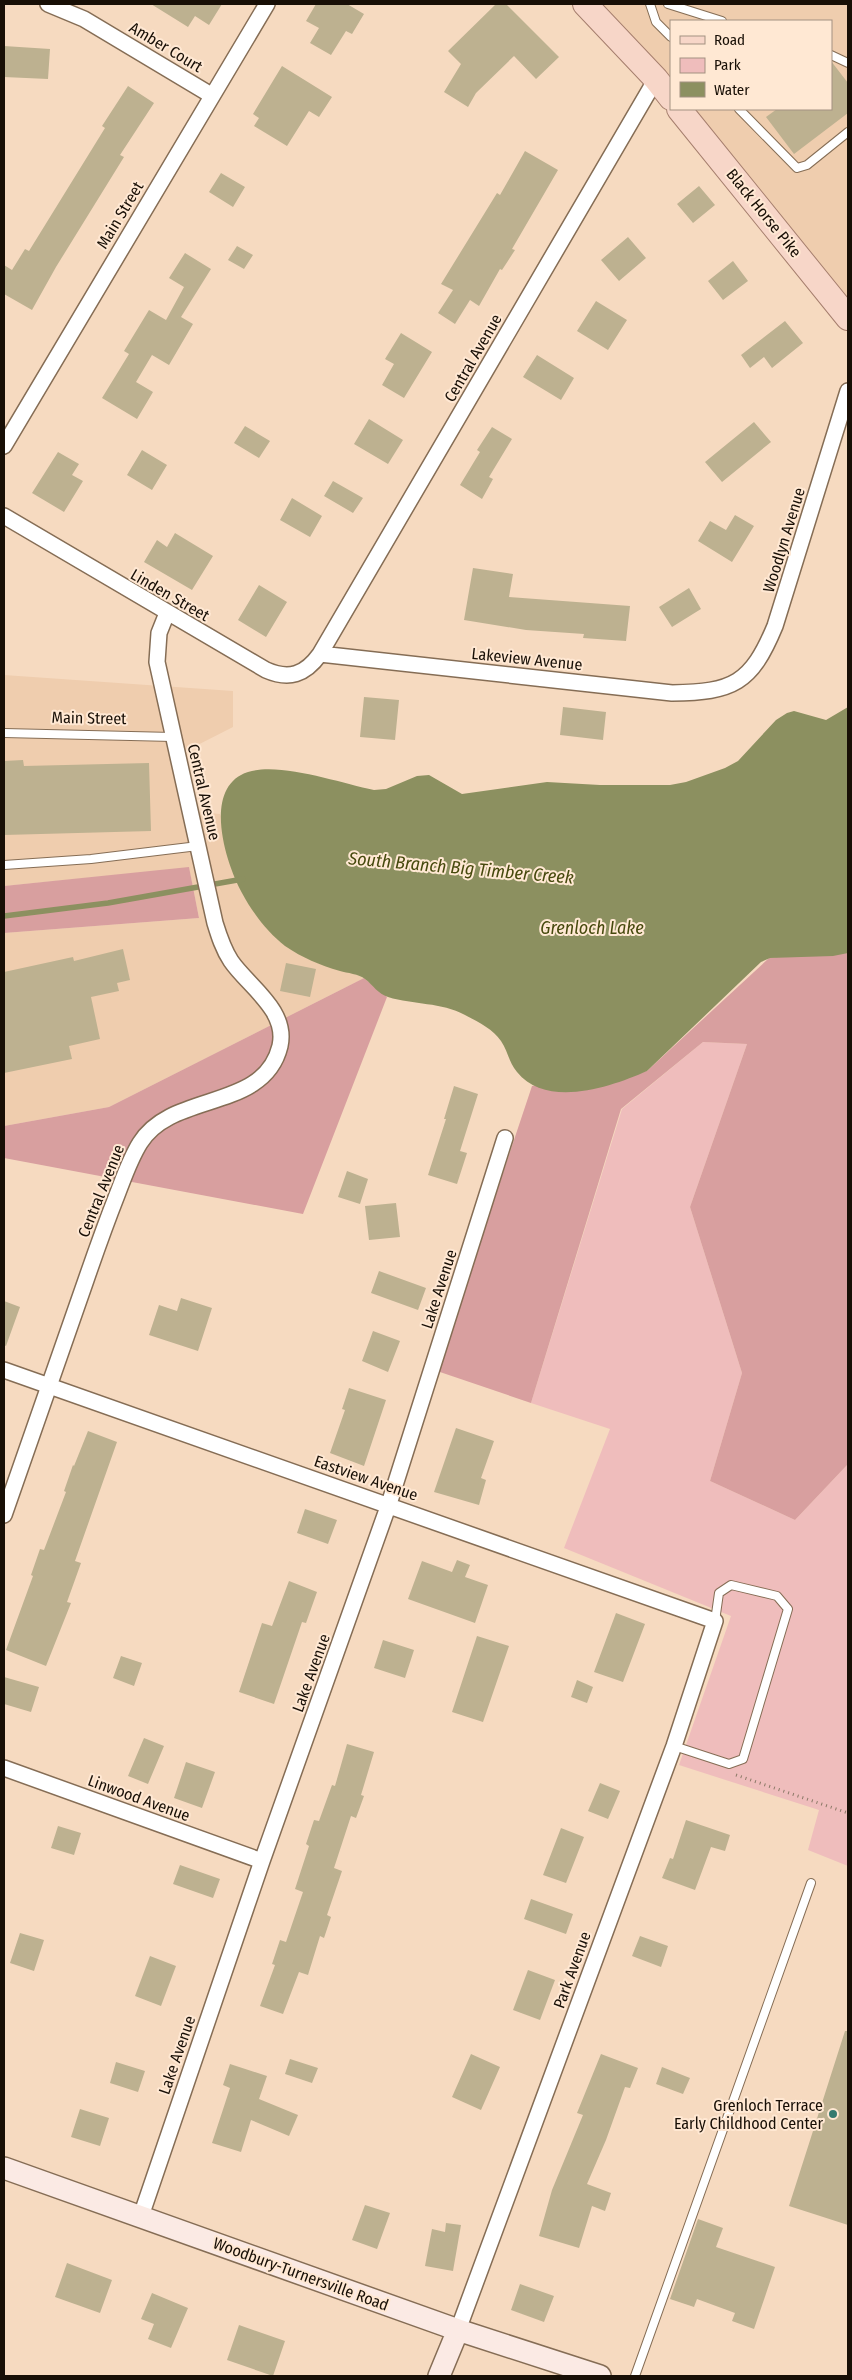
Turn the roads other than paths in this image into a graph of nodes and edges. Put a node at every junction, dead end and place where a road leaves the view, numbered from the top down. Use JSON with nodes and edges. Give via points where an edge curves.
{"nodes":[{"id":1,"x":48,"y":4,"type":"edge"},
{"id":2,"x":267,"y":4,"type":"edge"},
{"id":3,"x":585,"y":4,"type":"edge"},
{"id":4,"x":650,"y":4,"type":"edge"},
{"id":5,"x":668,"y":4,"type":"edge"},
{"id":6,"x":719,"y":20,"type":"edge"},
{"id":7,"x":670,"y":36,"type":"edge"},
{"id":8,"x":832,"y":55,"type":"edge"},
{"id":9,"x":848,"y":62,"type":"edge"},
{"id":10,"x":656,"y":79,"type":"junction"},
{"id":11,"x":211,"y":95,"type":"junction"},
{"id":12,"x":670,"y":97,"type":"edge"},
{"id":13,"x":680,"y":110,"type":"edge"},
{"id":14,"x":741,"y":110,"type":"edge"},
{"id":15,"x":848,"y":132,"type":"edge"},
{"id":16,"x":848,"y":318,"type":"edge"},
{"id":17,"x":848,"y":391,"type":"edge"},
{"id":18,"x":4,"y":446,"type":"edge"},
{"id":19,"x":4,"y":516,"type":"edge"},
{"id":20,"x":167,"y":613,"type":"junction"},
{"id":21,"x":320,"y":654,"type":"junction"},
{"id":22,"x":730,"y":685,"type":"joint"},
{"id":23,"x":4,"y":733,"type":"edge"},
{"id":24,"x":174,"y":737,"type":"junction"},
{"id":25,"x":198,"y":846,"type":"junction"},
{"id":26,"x":4,"y":865,"type":"edge"},
{"id":27,"x":505,"y":1138,"type":"dead end"},
{"id":28,"x":4,"y":1370,"type":"edge"},
{"id":29,"x":50,"y":1385,"type":"junction"},
{"id":30,"x":389,"y":1504,"type":"junction"},
{"id":31,"x":4,"y":1515,"type":"edge"},
{"id":32,"x":716,"y":1621,"type":"junction"},
{"id":33,"x":674,"y":1746,"type":"junction"},
{"id":34,"x":4,"y":1768,"type":"edge"},
{"id":35,"x":262,"y":1861,"type":"junction"},
{"id":36,"x":811,"y":1883,"type":"dead end"},
{"id":37,"x":4,"y":2168,"type":"edge"},
{"id":38,"x":141,"y":2216,"type":"junction"},
{"id":39,"x":458,"y":2330,"type":"junction"},
{"id":40,"x":440,"y":2376,"type":"edge"},
{"id":41,"x":600,"y":2376,"type":"edge"},
{"id":42,"x":635,"y":2376,"type":"edge"}],
"edges":[{"from":1,"to":11,"type":"street","name":"Amber Court","via":[[84,19]]},
{"from":2,"to":11,"type":"street","name":"Main Street"},
{"from":3,"to":10,"type":"main road"},
{"from":4,"to":7,"type":"lane","via":[[656,22]]},
{"from":5,"to":6,"type":"lane"},
{"from":8,"to":9,"type":"lane"},
{"from":10,"to":12,"type":"main road"},
{"from":10,"to":21,"type":"street","name":"Central Avenue"},
{"from":11,"to":18,"type":"street","name":"Main Street"},
{"from":13,"to":16,"type":"main road","name":"Black Horse Pike"},
{"from":14,"to":15,"type":"lane","via":[[797,168],[807,166]]},
{"from":17,"to":22,"type":"street","name":"Woodlyn Avenue","via":[[767,646],[753,669]]},
{"from":19,"to":20,"type":"street","name":"Linden Street"},
{"from":20,"to":21,"type":"street","name":"Linden Street","via":[[276,675],[295,674],[313,663]]},
{"from":20,"to":24,"type":"street","name":"Central Avenue","via":[[159,634],[157,662]]},
{"from":21,"to":22,"type":"street","name":"Lakeview Avenue","via":[[672,693],[711,691]]},
{"from":23,"to":24,"type":"lane","name":"Main Street"},
{"from":24,"to":25,"type":"street","name":"Central Avenue"},
{"from":25,"to":26,"type":"lane","via":[[91,859]]},
{"from":25,"to":29,"type":"street","name":"Central Avenue","via":[[217,930],[227,954],[243,977],[269,1004],[275,1015],[280,1043],[268,1069],[245,1089],[166,1117],[140,1142],[103,1232]]},
{"from":27,"to":30,"type":"street","name":"Lake Avenue"},
{"from":28,"to":29,"type":"street","name":"Eastview Avenue"},
{"from":29,"to":30,"type":"street","name":"Eastview Avenue"},
{"from":29,"to":31,"type":"street","name":"Central Avenue"},
{"from":30,"to":32,"type":"street","name":"Eastview Avenue"},
{"from":30,"to":35,"type":"street","name":"Lake Avenue"},
{"from":32,"to":33,"type":"street","name":"Park Avenue"},
{"from":32,"to":33,"type":"lane","via":[[719,1593],[731,1585],[777,1596],[788,1609],[743,1759],[729,1764]]},
{"from":33,"to":39,"type":"street","name":"Park Avenue"},
{"from":34,"to":35,"type":"street","name":"Linwood Avenue"},
{"from":35,"to":38,"type":"street","name":"Lake Avenue"},
{"from":36,"to":42,"type":"lane"},
{"from":37,"to":38,"type":"main road","name":"Woodbury-Turnersville Road"},
{"from":38,"to":39,"type":"main road","name":"Woodbury-Turnersville Road"},
{"from":39,"to":40,"type":"main road"},
{"from":39,"to":41,"type":"main road","name":"Woodbury-Turnersville Road"}]}
